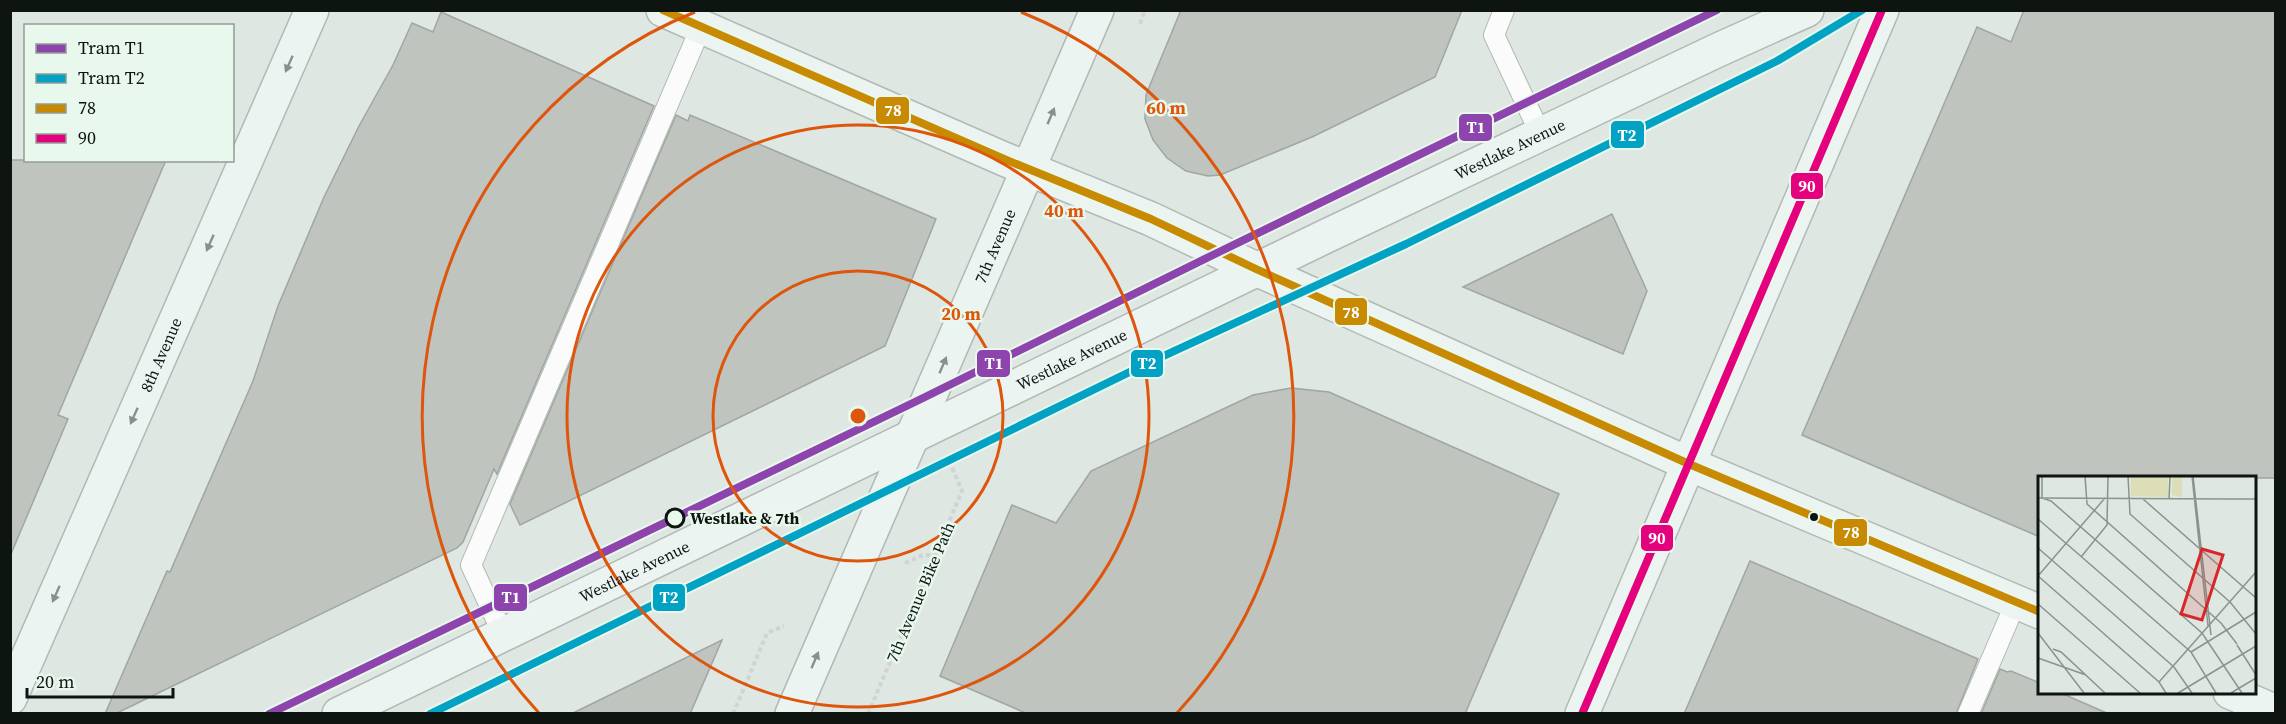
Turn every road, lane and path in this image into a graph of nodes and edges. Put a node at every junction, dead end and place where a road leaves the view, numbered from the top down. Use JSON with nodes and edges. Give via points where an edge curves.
{"nodes":[{"id":1,"x":312,"y":10,"type":"edge"},
{"id":2,"x":663,"y":10,"type":"edge"},
{"id":3,"x":1097,"y":10,"type":"edge"},
{"id":4,"x":1504,"y":10,"type":"edge"},
{"id":5,"x":1807,"y":10,"type":"edge"},
{"id":6,"x":1882,"y":10,"type":"edge"},
{"id":7,"x":701,"y":27,"type":"junction"},
{"id":8,"x":1540,"y":134,"type":"junction"},
{"id":9,"x":1028,"y":170,"type":"junction"},
{"id":10,"x":1257,"y":269,"type":"junction"},
{"id":11,"x":912,"y":438,"type":"junction"},
{"id":12,"x":1689,"y":464,"type":"junction"},
{"id":13,"x":953,"y":470,"type":"dead end"},
{"id":14,"x":935,"y":555,"type":"junction"},
{"id":15,"x":898,"y":566,"type":"dead end"},
{"id":16,"x":2028,"y":607,"type":"edge"},
{"id":17,"x":786,"y":625,"type":"dead end"},
{"id":18,"x":503,"y":634,"type":"junction"},
{"id":19,"x":2232,"y":694,"type":"edge"},
{"id":20,"x":10,"y":698,"type":"edge"},
{"id":21,"x":2276,"y":712,"type":"edge"},
{"id":22,"x":339,"y":714,"type":"edge"},
{"id":23,"x":733,"y":714,"type":"edge"},
{"id":24,"x":792,"y":714,"type":"edge"},
{"id":25,"x":868,"y":714,"type":"edge"},
{"id":26,"x":1582,"y":714,"type":"edge"},
{"id":27,"x":1968,"y":714,"type":"edge"}],
"edges":[{"from":1,"to":20,"type":"main road","name":"8th Avenue","one_way":true},
{"from":2,"to":7,"type":"main road"},
{"from":9,"to":3,"type":"main road","name":"7th Avenue","one_way":true},
{"from":4,"to":8,"type":"lane","via":[[1494,35]]},
{"from":5,"to":8,"type":"main road","name":"Westlake Avenue"},
{"from":6,"to":12,"type":"main road"},
{"from":7,"to":9,"type":"main road"},
{"from":7,"to":18,"type":"lane","via":[[471,565]]},
{"from":8,"to":10,"type":"main road","name":"Westlake Avenue"},
{"from":9,"to":10,"type":"main road","via":[[1151,219]]},
{"from":11,"to":9,"type":"main road","name":"7th Avenue","one_way":true},
{"from":10,"to":11,"type":"main road","name":"Westlake Avenue"},
{"from":10,"to":12,"type":"main road"},
{"from":11,"to":18,"type":"main road","name":"Westlake Avenue"},
{"from":24,"to":11,"type":"main road","name":"7th Avenue","one_way":true},
{"from":12,"to":16,"type":"main road"},
{"from":12,"to":26,"type":"main road"},
{"from":13,"to":14,"type":"path","name":"7th Avenue Bike Path","via":[[962,491]]},
{"from":14,"to":15,"type":"path","via":[[923,555]]},
{"from":14,"to":25,"type":"path","name":"7th Avenue Bike Path"},
{"from":16,"to":27,"type":"lane"},
{"from":17,"to":23,"type":"path","via":[[767,633]]},
{"from":18,"to":22,"type":"main road","name":"Westlake Avenue"},
{"from":19,"to":21,"type":"main road"}]}
